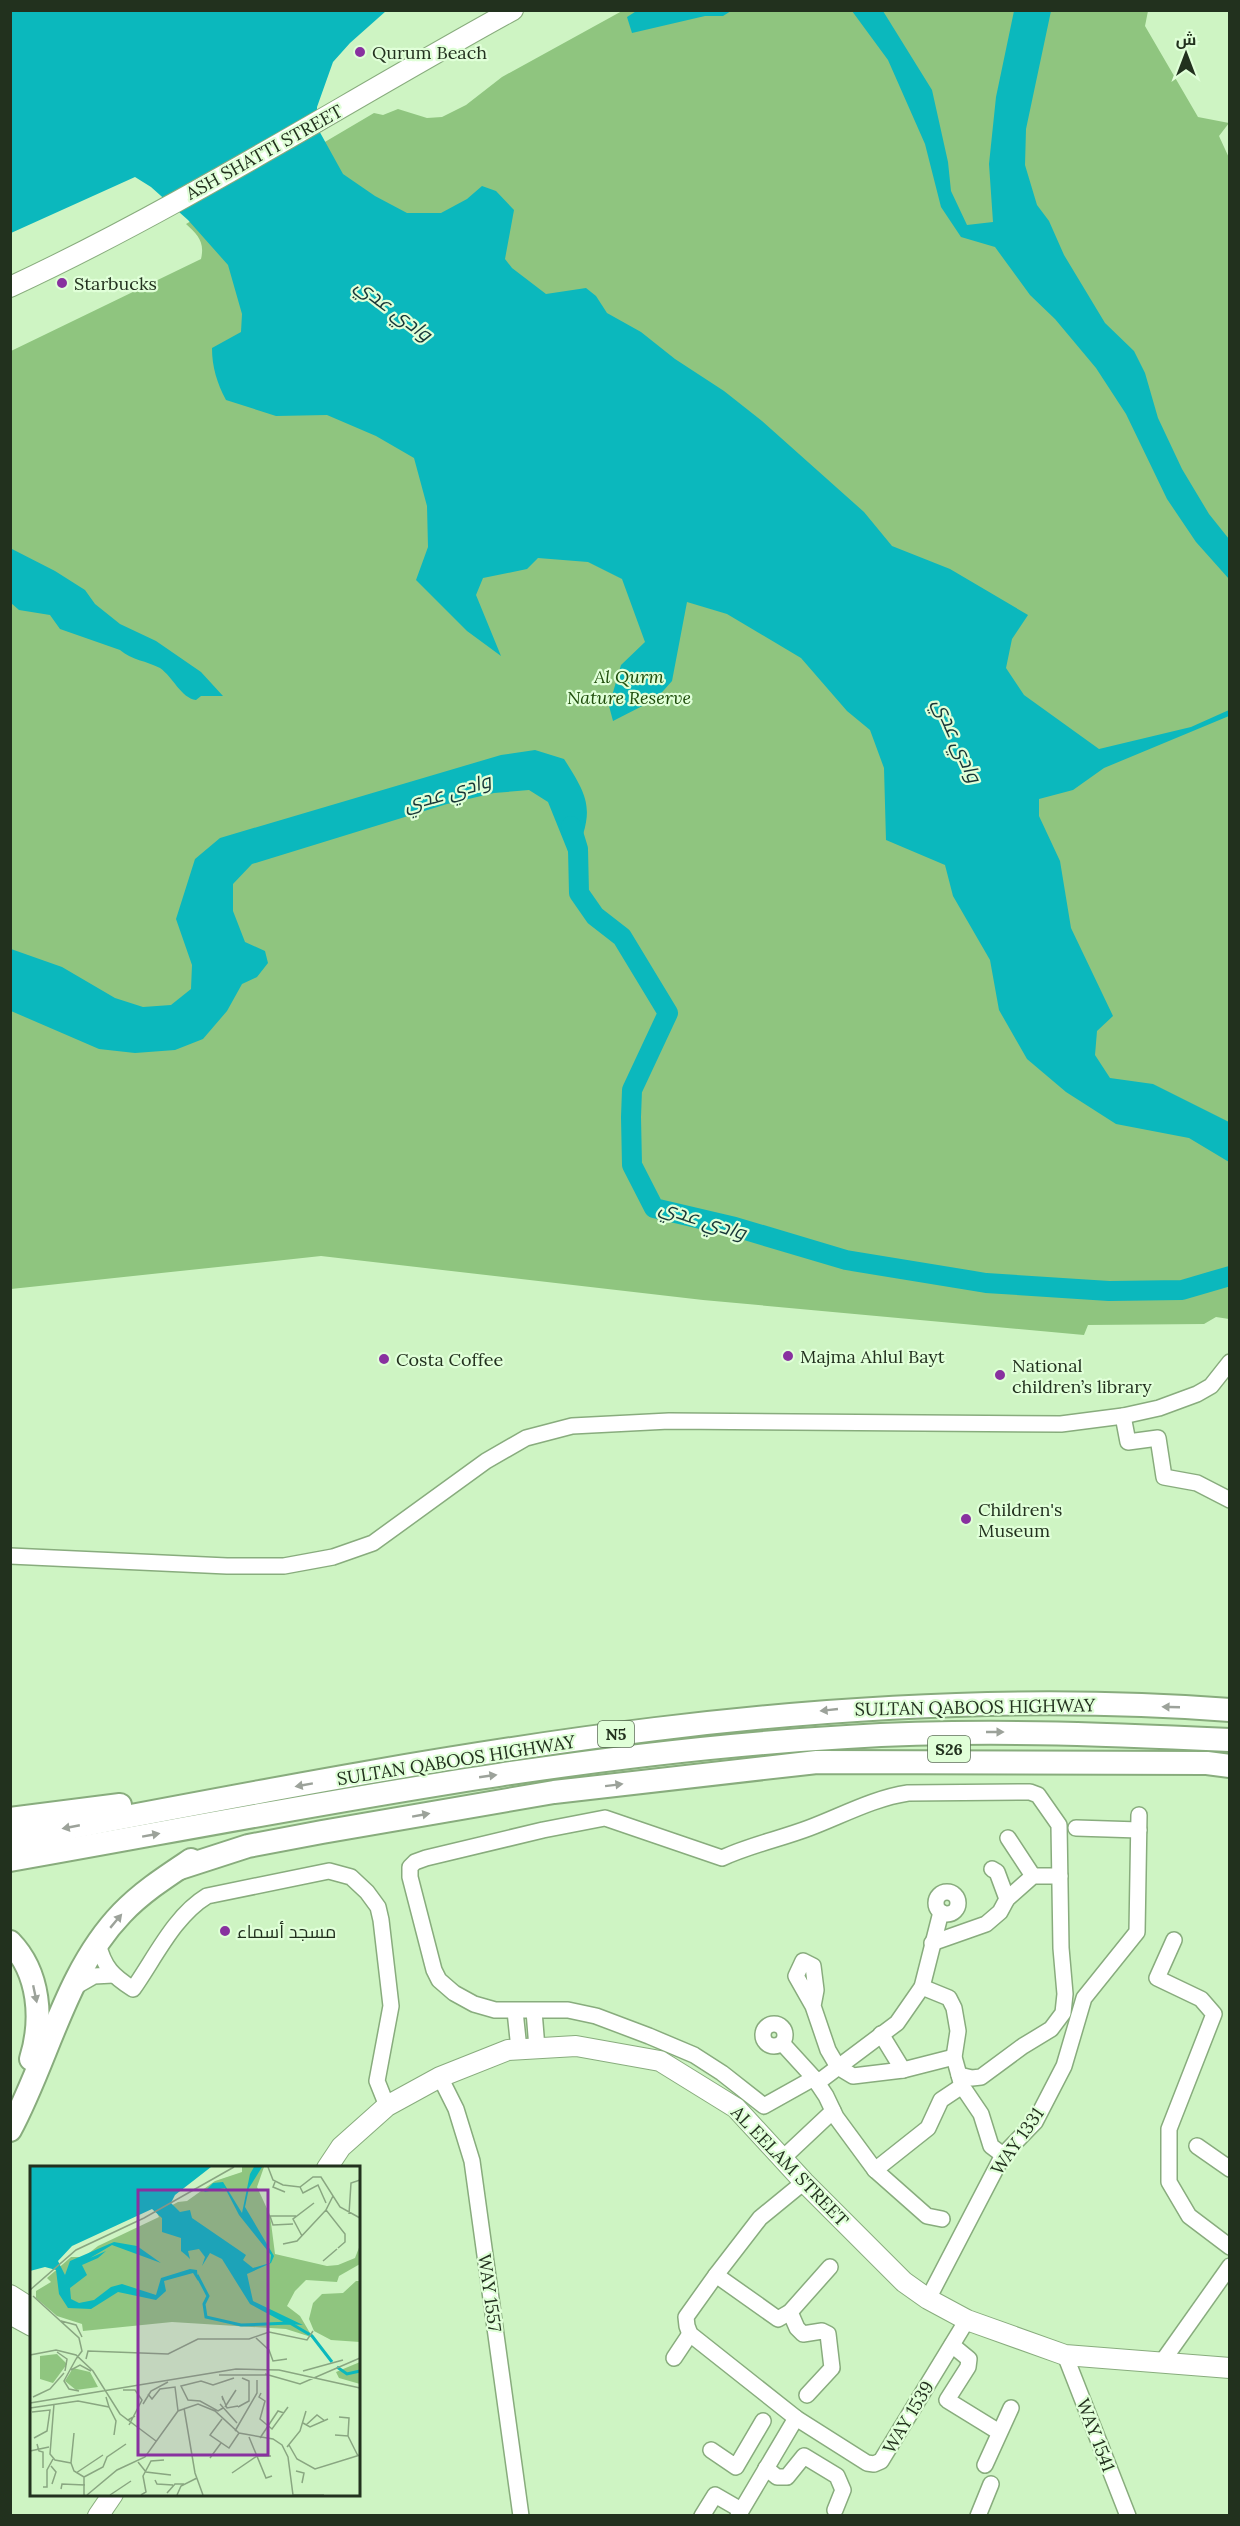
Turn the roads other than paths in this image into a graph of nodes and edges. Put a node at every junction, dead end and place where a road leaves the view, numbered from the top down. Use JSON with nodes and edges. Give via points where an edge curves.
{"nodes":[{"id":1,"x":513,"y":10,"type":"edge"},
{"id":2,"x":10,"y":287,"type":"edge"},
{"id":3,"x":1230,"y":1362,"type":"edge"},
{"id":4,"x":1123,"y":1416,"type":"junction"},
{"id":5,"x":1230,"y":1500,"type":"edge"},
{"id":6,"x":10,"y":1556,"type":"edge"},
{"id":7,"x":1230,"y":1710,"type":"edge"},
{"id":8,"x":1230,"y":1740,"type":"edge"},
{"id":9,"x":669,"y":1753,"type":"junction"},
{"id":10,"x":1230,"y":1754,"type":"edge"},
{"id":11,"x":1230,"y":1766,"type":"edge"},
{"id":12,"x":453,"y":1781,"type":"junction"},
{"id":13,"x":208,"y":1802,"type":"junction"},
{"id":14,"x":10,"y":1820,"type":"edge"},
{"id":15,"x":1076,"y":1828,"type":"dead end"},
{"id":16,"x":1008,"y":1838,"type":"dead end"},
{"id":17,"x":10,"y":1839,"type":"edge"},
{"id":18,"x":10,"y":1860,"type":"edge"},
{"id":19,"x":180,"y":1868,"type":"junction"},
{"id":20,"x":992,"y":1869,"type":"dead end"},
{"id":21,"x":1033,"y":1876,"type":"junction"},
{"id":22,"x":1060,"y":1876,"type":"junction"},
{"id":23,"x":1007,"y":1899,"type":"junction"},
{"id":24,"x":940,"y":1912,"type":"dead end"},
{"id":25,"x":1174,"y":1940,"type":"dead end"},
{"id":26,"x":10,"y":1942,"type":"edge"},
{"id":27,"x":932,"y":1942,"type":"junction"},
{"id":28,"x":98,"y":1943,"type":"junction"},
{"id":29,"x":113,"y":1975,"type":"junction"},
{"id":30,"x":922,"y":1987,"type":"junction"},
{"id":31,"x":73,"y":1988,"type":"junction"},
{"id":32,"x":813,"y":2006,"type":"dead end"},
{"id":33,"x":515,"y":2011,"type":"junction"},
{"id":34,"x":534,"y":2011,"type":"junction"},
{"id":35,"x":881,"y":2034,"type":"junction"},
{"id":36,"x":782,"y":2043,"type":"dead end"},
{"id":37,"x":528,"y":2049,"type":"junction"},
{"id":38,"x":954,"y":2057,"type":"junction"},
{"id":39,"x":838,"y":2067,"type":"junction"},
{"id":40,"x":903,"y":2070,"type":"junction"},
{"id":41,"x":440,"y":2077,"type":"junction"},
{"id":42,"x":815,"y":2080,"type":"junction"},
{"id":43,"x":960,"y":2080,"type":"junction"},
{"id":44,"x":10,"y":2099,"type":"edge"},
{"id":45,"x":387,"y":2106,"type":"junction"},
{"id":46,"x":833,"y":2111,"type":"junction"},
{"id":47,"x":10,"y":2130,"type":"edge"},
{"id":48,"x":1197,"y":2145,"type":"dead end"},
{"id":49,"x":1003,"y":2155,"type":"junction"},
{"id":50,"x":783,"y":2158,"type":"junction"},
{"id":51,"x":328,"y":2166,"type":"edge"},
{"id":52,"x":1230,"y":2169,"type":"edge"},
{"id":53,"x":875,"y":2170,"type":"junction"},
{"id":54,"x":804,"y":2182,"type":"junction"},
{"id":55,"x":942,"y":2219,"type":"dead end"},
{"id":56,"x":1230,"y":2247,"type":"edge"},
{"id":57,"x":830,"y":2266,"type":"dead end"},
{"id":58,"x":1230,"y":2266,"type":"edge"},
{"id":59,"x":716,"y":2275,"type":"junction"},
{"id":60,"x":10,"y":2295,"type":"edge"},
{"id":61,"x":928,"y":2299,"type":"junction"},
{"id":62,"x":30,"y":2308,"type":"edge"},
{"id":63,"x":790,"y":2312,"type":"junction"},
{"id":64,"x":10,"y":2314,"type":"edge"},
{"id":65,"x":967,"y":2320,"type":"junction"},
{"id":66,"x":30,"y":2325,"type":"edge"},
{"id":67,"x":690,"y":2334,"type":"junction"},
{"id":68,"x":952,"y":2345,"type":"junction"},
{"id":69,"x":1065,"y":2355,"type":"junction"},
{"id":70,"x":674,"y":2358,"type":"dead end"},
{"id":71,"x":1162,"y":2362,"type":"junction"},
{"id":72,"x":1230,"y":2368,"type":"edge"},
{"id":73,"x":807,"y":2395,"type":"dead end"},
{"id":74,"x":1011,"y":2408,"type":"dead end"},
{"id":75,"x":796,"y":2418,"type":"junction"},
{"id":76,"x":999,"y":2432,"type":"junction"},
{"id":77,"x":780,"y":2446,"type":"junction"},
{"id":78,"x":711,"y":2450,"type":"dead end"},
{"id":79,"x":985,"y":2465,"type":"dead end"},
{"id":80,"x":766,"y":2468,"type":"junction"},
{"id":81,"x":991,"y":2484,"type":"dead end"},
{"id":82,"x":111,"y":2496,"type":"edge"},
{"id":83,"x":835,"y":2510,"type":"dead end"},
{"id":84,"x":740,"y":2513,"type":"edge"},
{"id":85,"x":98,"y":2516,"type":"edge"},
{"id":86,"x":521,"y":2516,"type":"edge"},
{"id":87,"x":702,"y":2516,"type":"edge"},
{"id":88,"x":978,"y":2516,"type":"edge"},
{"id":89,"x":1128,"y":2516,"type":"edge"}],
"edges":[{"from":1,"to":2,"type":"main road","name":"ASH SHATTI STREET","via":[[140,222]]},
{"from":3,"to":4,"type":"street","via":[[1211,1386],[1197,1394]]},
{"from":4,"to":5,"type":"street","via":[[1128,1442],[1158,1438],[1164,1477],[1197,1483]]},
{"from":4,"to":6,"type":"street","via":[[1061,1424],[669,1421],[572,1426],[526,1438],[486,1461],[373,1543],[333,1557],[284,1566],[227,1566]]},
{"from":7,"to":13,"type":"highway","name":"SULTAN QABOOS HIGHWAY","number":"N5","one_way":true,"via":[[1099,1704],[842,1709],[530,1746]]},
{"from":9,"to":8,"type":"highway","name":"SULTAN QABOOS HIGHWAY","number":"N5","one_way":true,"via":[[845,1737],[962,1732]]},
{"from":9,"to":10,"type":"highway","number":"S26","via":[[1035,1748]]},
{"from":12,"to":9,"type":"highway","name":"SULTAN QABOOS HIGHWAY","number":"N5","one_way":true},
{"from":19,"to":11,"type":"highway","one_way":true,"via":[[269,1842],[554,1792],[817,1762]]},
{"from":18,"to":12,"type":"highway","name":"SULTAN QABOOS HIGHWAY","number":"N5","one_way":true},
{"from":12,"to":19,"type":"highway","via":[[392,1805],[233,1840]]},
{"from":13,"to":14,"type":"highway","via":[[106,1805]]},
{"from":13,"to":17,"type":"highway","name":"SULTAN QABOOS HIGHWAY","number":"N5","one_way":true},
{"from":15,"to":49,"type":"street","name":"WAY 1331","via":[[1139,1823],[1137,1932],[1084,1998],[1064,2066],[1035,2122]]},
{"from":16,"to":21,"type":"street"},
{"from":28,"to":19,"type":"highway","one_way":true,"via":[[147,1890]]},
{"from":20,"to":23,"type":"street","via":[[997,1872]]},
{"from":21,"to":22,"type":"street"},
{"from":21,"to":23,"type":"street"},
{"from":22,"to":33,"type":"street","via":[[1059,1825],[1038,1795],[1013,1791],[893,1795],[722,1858],[606,1818],[415,1862],[410,1867],[410,1878],[439,1980],[474,2004]]},
{"from":22,"to":43,"type":"street","via":[[1063,2013],[1051,2029],[981,2077]]},
{"from":23,"to":27,"type":"street","via":[[1000,1912],[986,1924]]},
{"from":24,"to":27,"type":"street"},
{"from":25,"to":56,"type":"street","via":[[1157,1978],[1201,1999],[1214,2014],[1169,2129],[1168,2182],[1189,2216]]},
{"from":26,"to":44,"type":"highway","one_way":true,"via":[[30,1974],[38,2018],[31,2060]]},
{"from":27,"to":30,"type":"street"},
{"from":28,"to":29,"type":"street"},
{"from":28,"to":31,"type":"highway"},
{"from":29,"to":31,"type":"street","via":[[94,1976]]},
{"from":29,"to":45,"type":"street","via":[[133,1989],[180,1919],[207,1896],[329,1871],[351,1877],[373,1900],[381,1920],[391,2006],[377,2081]]},
{"from":30,"to":35,"type":"street","via":[[897,2023]]},
{"from":30,"to":38,"type":"street","via":[[949,1998],[954,2008],[958,2031]]},
{"from":31,"to":47,"type":"highway"},
{"from":32,"to":39,"type":"street"},
{"from":33,"to":34,"type":"street"},
{"from":33,"to":37,"type":"street"},
{"from":34,"to":37,"type":"street"},
{"from":34,"to":42,"type":"street","via":[[568,2010],[596,2016],[649,2036],[694,2055],[764,2106]]},
{"from":35,"to":39,"type":"street"},
{"from":35,"to":40,"type":"street"},
{"from":36,"to":42,"type":"street"},
{"from":37,"to":41,"type":"main road","name":"AL EELAM STREET","via":[[508,2050]]},
{"from":37,"to":50,"type":"main road","name":"AL EELAM STREET","via":[[576,2046],[660,2061],[736,2108]]},
{"from":38,"to":40,"type":"street"},
{"from":38,"to":43,"type":"street"},
{"from":39,"to":40,"type":"street","via":[[853,2076]]},
{"from":39,"to":42,"type":"street"},
{"from":41,"to":45,"type":"main road","name":"AL EELAM STREET"},
{"from":41,"to":86,"type":"street","name":"WAY 1557","via":[[456,2109],[472,2160]]},
{"from":42,"to":46,"type":"street"},
{"from":43,"to":49,"type":"street","via":[[981,2114],[991,2146]]},
{"from":43,"to":53,"type":"street","via":[[940,2100],[928,2128]]},
{"from":45,"to":51,"type":"main road","name":"AL EELAM STREET","via":[[341,2147]]},
{"from":46,"to":50,"type":"street"},
{"from":46,"to":53,"type":"street"},
{"from":48,"to":52,"type":"street"},
{"from":49,"to":61,"type":"street","name":"WAY 1331"},
{"from":50,"to":54,"type":"main road","name":"AL EELAM STREET"},
{"from":53,"to":55,"type":"street","via":[[927,2216]]},
{"from":54,"to":59,"type":"street","via":[[760,2218]]},
{"from":54,"to":61,"type":"main road","name":"AL EELAM STREET","via":[[904,2282]]},
{"from":57,"to":63,"type":"street"},
{"from":58,"to":71,"type":"street"},
{"from":59,"to":63,"type":"street","via":[[773,2317],[783,2318]]},
{"from":59,"to":67,"type":"street","via":[[687,2317]]},
{"from":60,"to":62,"type":"main road"},
{"from":61,"to":65,"type":"main road","name":"AL EELAM STREET"},
{"from":63,"to":73,"type":"street","via":[[803,2334],[828,2334],[832,2368]]},
{"from":64,"to":66,"type":"main road"},
{"from":65,"to":68,"type":"street","name":"WAY 1539"},
{"from":65,"to":69,"type":"main road","name":"AL EELAM STREET"},
{"from":67,"to":70,"type":"street"},
{"from":67,"to":75,"type":"street","name":"WAY 1539"},
{"from":68,"to":75,"type":"street","name":"WAY 1539","via":[[881,2461],[867,2463]]},
{"from":68,"to":76,"type":"street","via":[[969,2359],[947,2400]]},
{"from":69,"to":71,"type":"main road","name":"AL EELAM STREET"},
{"from":69,"to":89,"type":"street","name":"WAY 1541"},
{"from":71,"to":72,"type":"main road","name":"AL EELAM STREET"},
{"from":74,"to":76,"type":"street"},
{"from":75,"to":77,"type":"street"},
{"from":76,"to":79,"type":"street"},
{"from":77,"to":78,"type":"street","via":[[760,2426],[736,2467]]},
{"from":77,"to":80,"type":"street"},
{"from":80,"to":83,"type":"street","via":[[777,2477],[787,2477],[804,2456],[813,2461],[837,2476],[843,2490]]},
{"from":80,"to":84,"type":"street"},
{"from":81,"to":88,"type":"street"},
{"from":82,"to":85,"type":"main road"},
{"from":84,"to":87,"type":"street","via":[[715,2495]]}]}
